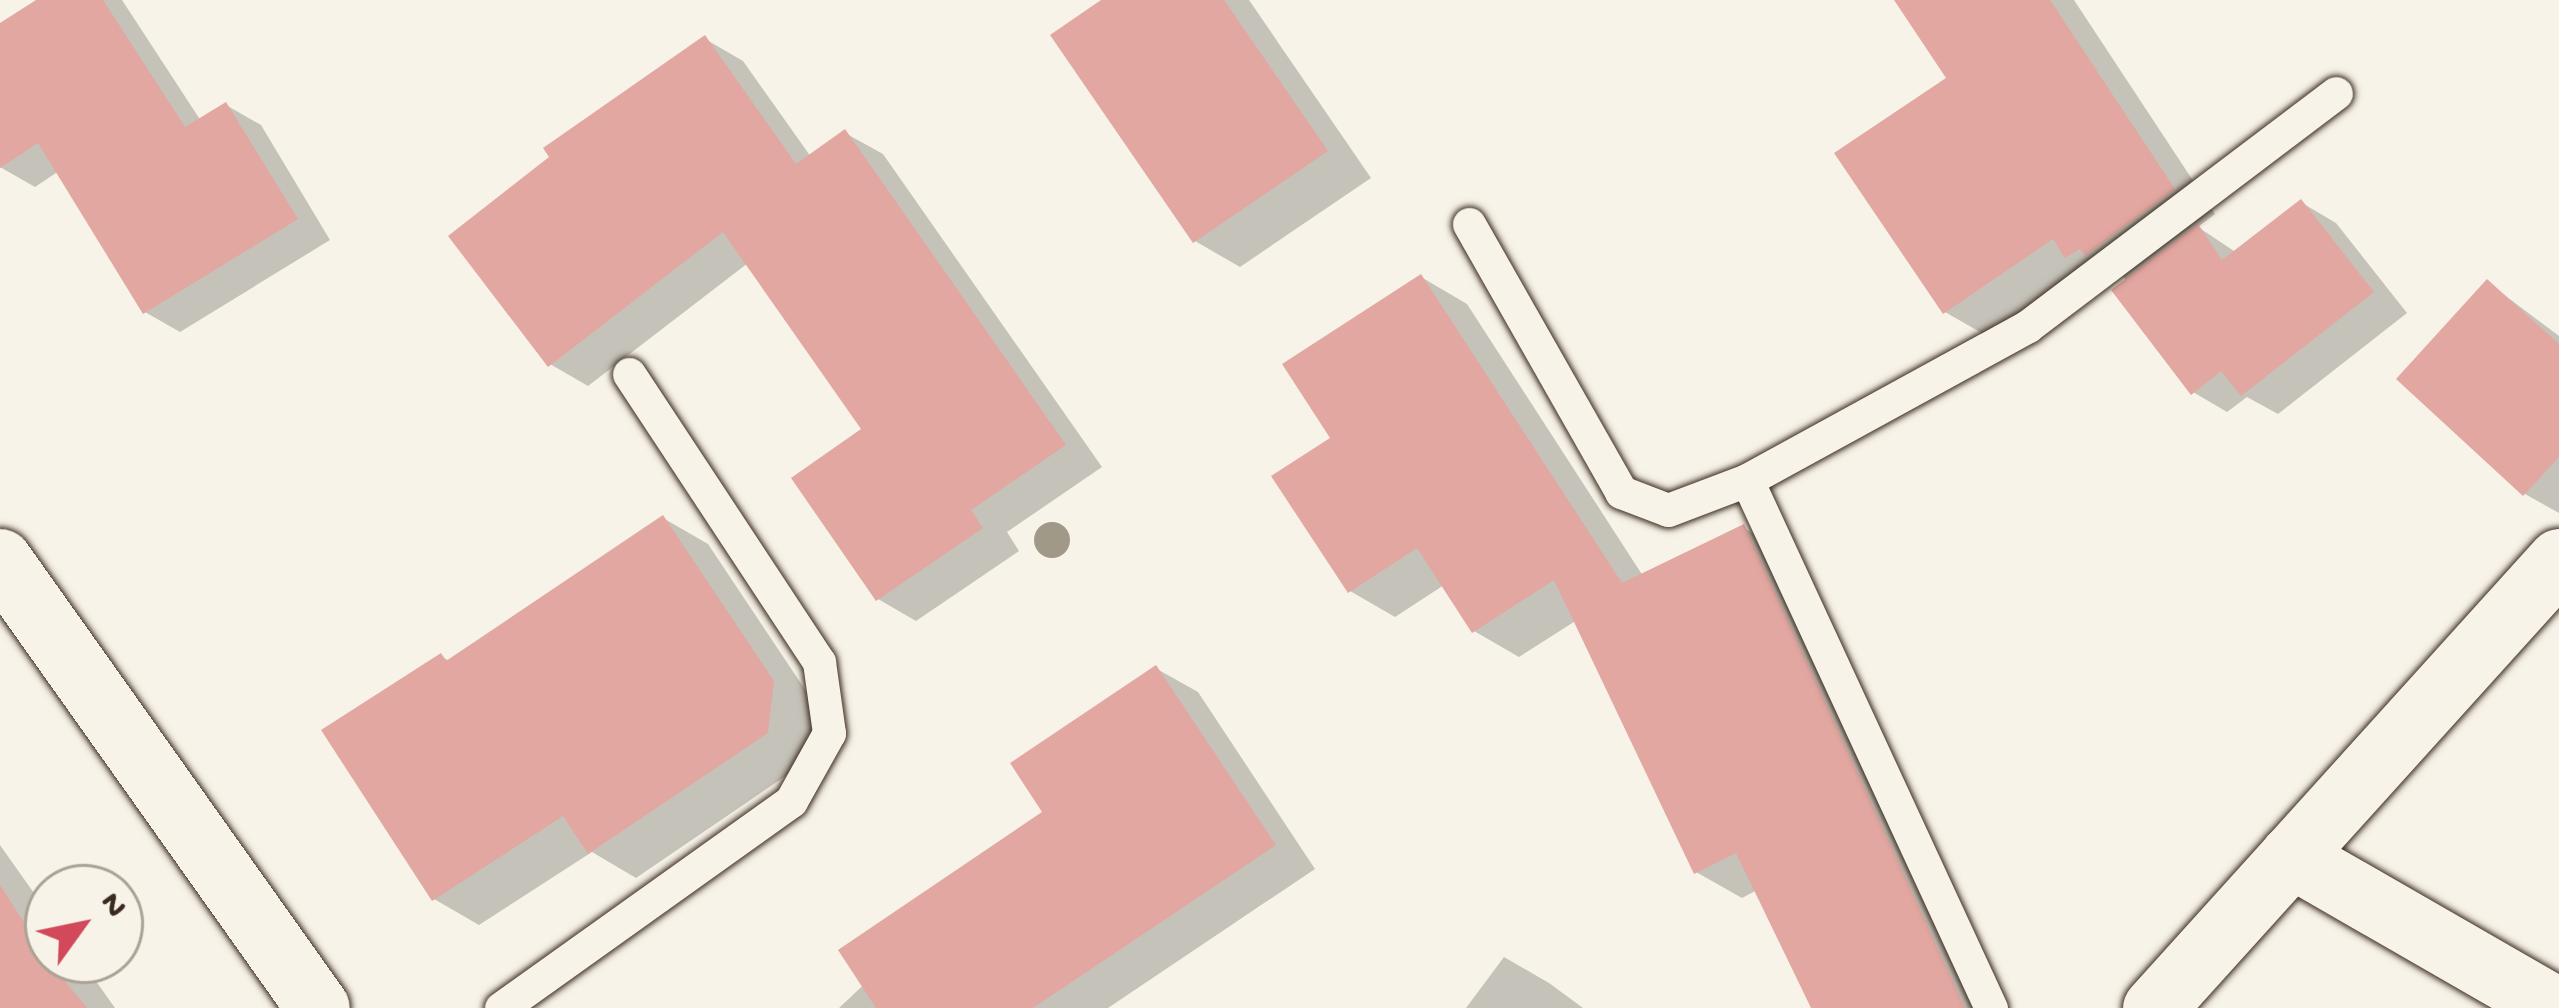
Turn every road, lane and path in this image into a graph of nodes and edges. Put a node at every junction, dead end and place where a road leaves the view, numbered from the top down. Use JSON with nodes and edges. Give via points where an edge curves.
{"nodes":[{"id":1,"x":2336,"y":93,"type":"dead end"},
{"id":2,"x":1468,"y":224,"type":"dead end"},
{"id":3,"x":629,"y":374,"type":"dead end"},
{"id":4,"x":1747,"y":480,"type":"junction"},
{"id":5,"x":0,"y":560,"type":"edge"},
{"id":6,"x":2559,"y":560,"type":"edge"},
{"id":7,"x":2290,"y":856,"type":"junction"},
{"id":8,"x":318,"y":1008,"type":"edge"},
{"id":9,"x":501,"y":1008,"type":"edge"},
{"id":10,"x":1991,"y":1008,"type":"edge"},
{"id":11,"x":2154,"y":1008,"type":"edge"},
{"id":12,"x":2555,"y":1008,"type":"edge"}],
"edges":[{"from":1,"to":4,"type":"lane","via":[[2028,326]]},
{"from":2,"to":4,"type":"lane","via":[[1621,492],[1668,510]]},
{"from":3,"to":9,"type":"lane","via":[[818,662],[829,733],[790,801]]},
{"from":4,"to":10,"type":"lane"},
{"from":5,"to":8,"type":"street"},
{"from":6,"to":7,"type":"street"},
{"from":7,"to":11,"type":"street"},
{"from":7,"to":12,"type":"street"}]}
